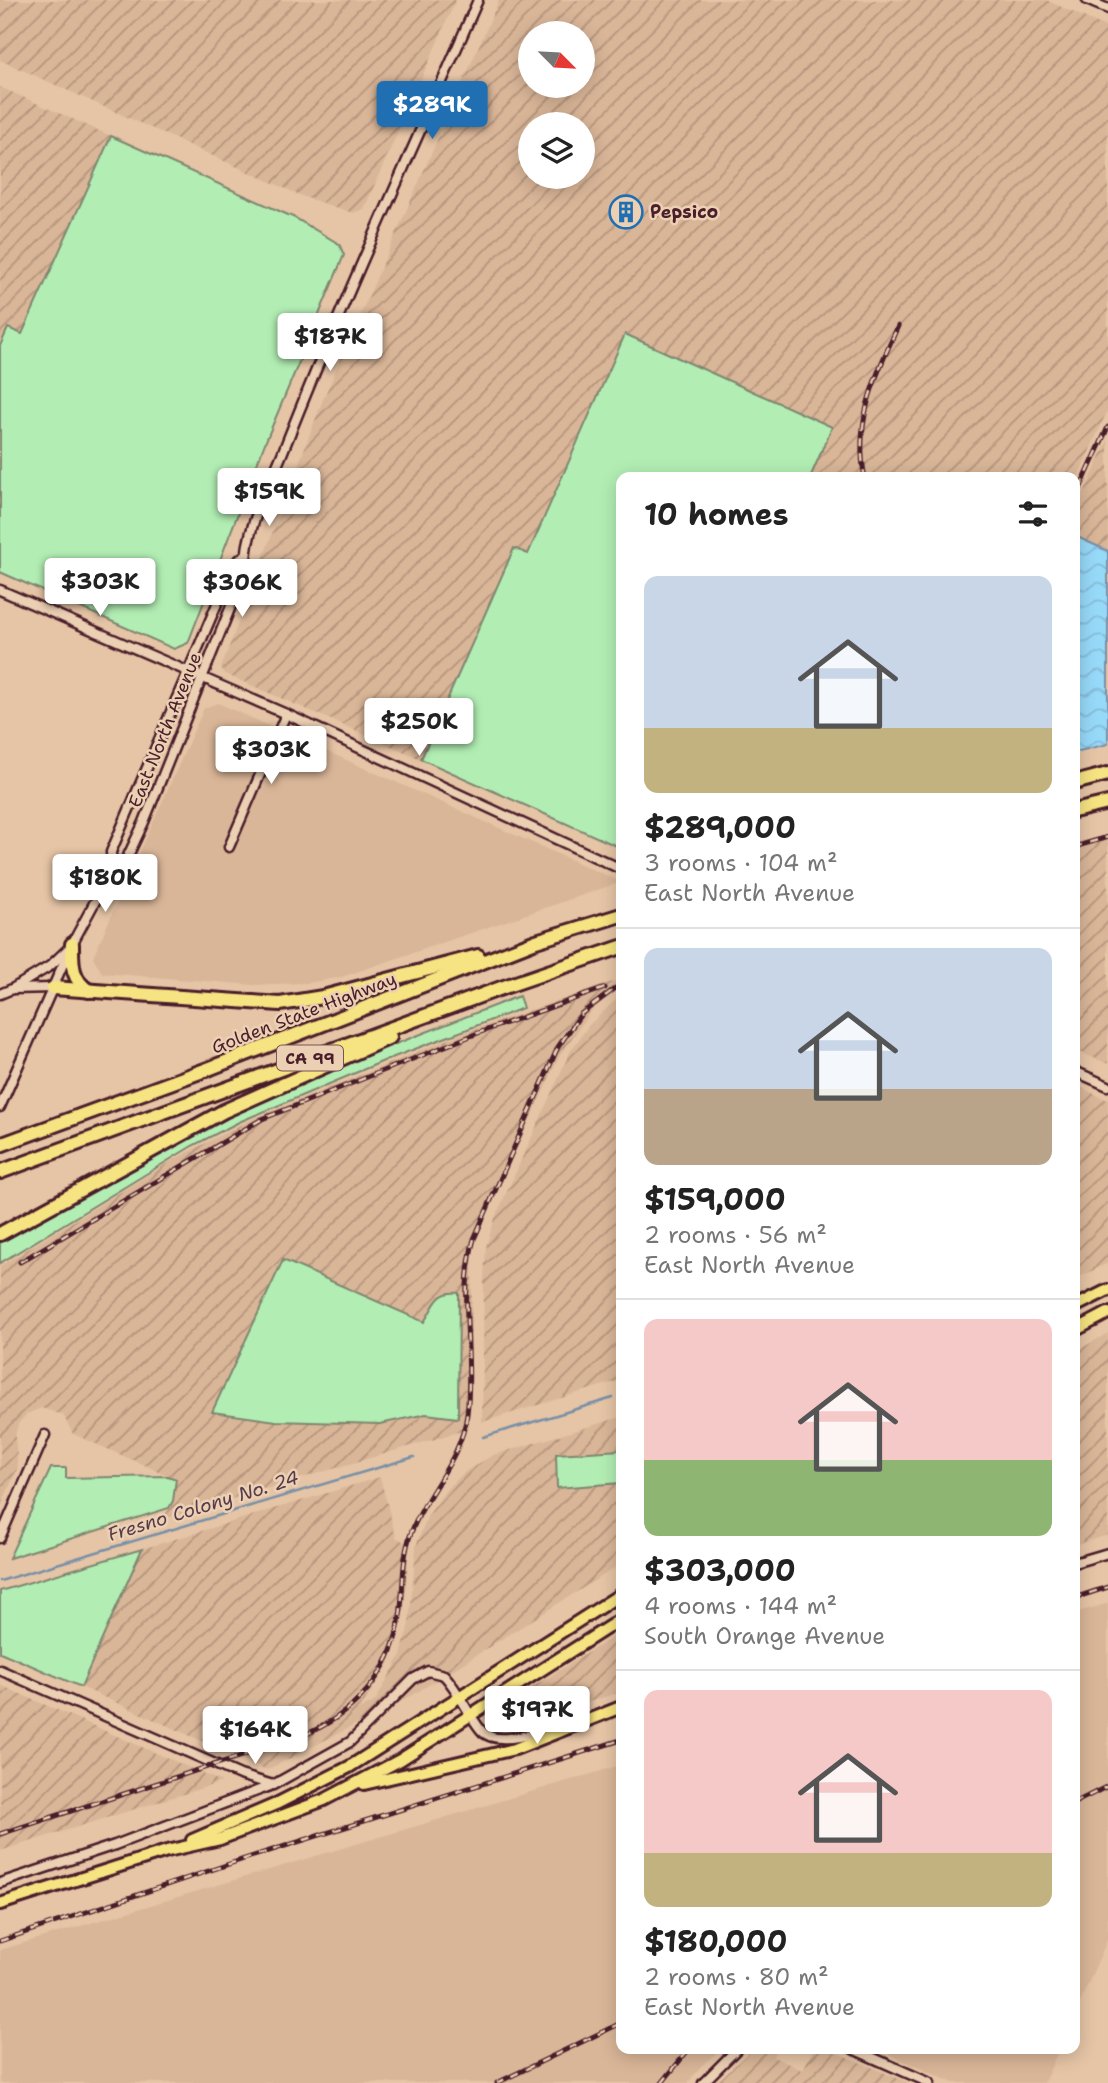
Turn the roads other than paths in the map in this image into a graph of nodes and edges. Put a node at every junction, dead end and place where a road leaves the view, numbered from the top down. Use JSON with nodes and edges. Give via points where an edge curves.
{"nodes":[{"id":1,"x":478,"y":0,"type":"edge"},
{"id":2,"x":1087,"y":0,"type":"edge"},
{"id":3,"x":1108,"y":9,"type":"edge"},
{"id":4,"x":245,"y":555,"type":"junction"},
{"id":5,"x":0,"y":590,"type":"edge"},
{"id":6,"x":189,"y":672,"type":"junction"},
{"id":7,"x":204,"y":678,"type":"junction"},
{"id":8,"x":286,"y":714,"type":"junction"},
{"id":9,"x":1108,"y":774,"type":"edge"},
{"id":10,"x":1080,"y":781,"type":"edge"},
{"id":11,"x":1108,"y":803,"type":"edge"},
{"id":12,"x":1080,"y":810,"type":"edge"},
{"id":13,"x":229,"y":847,"type":"dead end"},
{"id":14,"x":616,"y":867,"type":"edge"},
{"id":15,"x":112,"y":870,"type":"junction"},
{"id":16,"x":616,"y":917,"type":"edge"},
{"id":17,"x":536,"y":941,"type":"junction"},
{"id":18,"x":72,"y":944,"type":"junction"},
{"id":19,"x":616,"y":949,"type":"edge"},
{"id":20,"x":504,"y":987,"type":"junction"},
{"id":21,"x":53,"y":988,"type":"junction"},
{"id":22,"x":12,"y":989,"type":"junction"},
{"id":23,"x":89,"y":991,"type":"junction"},
{"id":24,"x":0,"y":993,"type":"edge"},
{"id":25,"x":1080,"y":1074,"type":"edge"},
{"id":26,"x":1108,"y":1086,"type":"edge"},
{"id":27,"x":0,"y":1107,"type":"edge"},
{"id":28,"x":0,"y":1144,"type":"edge"},
{"id":29,"x":0,"y":1172,"type":"edge"},
{"id":30,"x":0,"y":1234,"type":"edge"},
{"id":31,"x":1108,"y":1290,"type":"edge"},
{"id":32,"x":1080,"y":1304,"type":"edge"},
{"id":33,"x":1108,"y":1313,"type":"edge"},
{"id":34,"x":1080,"y":1328,"type":"edge"},
{"id":35,"x":46,"y":1435,"type":"dead end"},
{"id":36,"x":0,"y":1538,"type":"edge"},
{"id":37,"x":1108,"y":1553,"type":"edge"},
{"id":38,"x":1080,"y":1561,"type":"edge"},
{"id":39,"x":616,"y":1598,"type":"edge"},
{"id":40,"x":616,"y":1622,"type":"edge"},
{"id":41,"x":0,"y":1670,"type":"edge"},
{"id":42,"x":465,"y":1707,"type":"junction"},
{"id":43,"x":616,"y":1707,"type":"edge"},
{"id":44,"x":616,"y":1708,"type":"edge"},
{"id":45,"x":273,"y":1784,"type":"junction"},
{"id":46,"x":351,"y":1787,"type":"junction"},
{"id":47,"x":167,"y":1851,"type":"junction"},
{"id":48,"x":0,"y":1883,"type":"edge"},
{"id":49,"x":0,"y":1904,"type":"edge"},
{"id":50,"x":732,"y":2054,"type":"edge"},
{"id":51,"x":864,"y":2054,"type":"edge"},
{"id":52,"x":703,"y":2083,"type":"edge"},
{"id":53,"x":930,"y":2083,"type":"edge"}],
"edges":[{"from":1,"to":4,"type":"street","name":"East North Avenue","via":[[310,385]]},
{"from":2,"to":3,"type":"street"},
{"from":4,"to":6,"type":"street","name":"East North Avenue","via":[[234,564]]},
{"from":4,"to":7,"type":"street","name":"East North Avenue","via":[[246,569]]},
{"from":5,"to":6,"type":"street"},
{"from":6,"to":7,"type":"street"},
{"from":6,"to":15,"type":"street","name":"East North Avenue","via":[[111,852]]},
{"from":7,"to":8,"type":"street"},
{"from":7,"to":15,"type":"street","name":"East North Avenue","via":[[127,858]]},
{"from":8,"to":13,"type":"street"},
{"from":8,"to":14,"type":"street"},
{"from":9,"to":10,"type":"highway"},
{"from":11,"to":12,"type":"highway"},
{"from":15,"to":18,"type":"street","name":"East North Avenue"},
{"from":16,"to":17,"type":"highway","name":"Golden State Highway","number":"CA 99"},
{"from":17,"to":23,"type":"highway","via":[[301,1002],[257,1004]]},
{"from":17,"to":28,"type":"highway","name":"Golden State Highway","number":"CA 99","via":[[208,1069]]},
{"from":18,"to":21,"type":"street","name":"East North Avenue"},
{"from":18,"to":22,"type":"street","via":[[50,966]]},
{"from":18,"to":23,"type":"highway","via":[[76,979]]},
{"from":19,"to":20,"type":"highway","number":"CA 99"},
{"from":20,"to":29,"type":"highway","number":"CA 99"},
{"from":20,"to":30,"type":"highway","via":[[224,1111]]},
{"from":21,"to":22,"type":"street"},
{"from":21,"to":23,"type":"highway"},
{"from":21,"to":27,"type":"street","name":"East North Avenue"},
{"from":22,"to":24,"type":"street"},
{"from":25,"to":26,"type":"street"},
{"from":31,"to":32,"type":"main road"},
{"from":33,"to":34,"type":"main road"},
{"from":35,"to":36,"type":"street"},
{"from":37,"to":38,"type":"street"},
{"from":39,"to":42,"type":"main road"},
{"from":40,"to":42,"type":"main road"},
{"from":41,"to":45,"type":"street","via":[[240,1775]]},
{"from":42,"to":43,"type":"street","via":[[485,1735],[503,1741]]},
{"from":42,"to":45,"type":"street","via":[[440,1673],[420,1674],[358,1736]]},
{"from":42,"to":46,"type":"main road"},
{"from":42,"to":47,"type":"main road","via":[[324,1781]]},
{"from":44,"to":46,"type":"main road","via":[[514,1749]]},
{"from":45,"to":48,"type":"street"},
{"from":46,"to":47,"type":"main road","via":[[272,1822]]},
{"from":47,"to":49,"type":"main road"},
{"from":50,"to":52,"type":"street"},
{"from":51,"to":53,"type":"street"}]}
